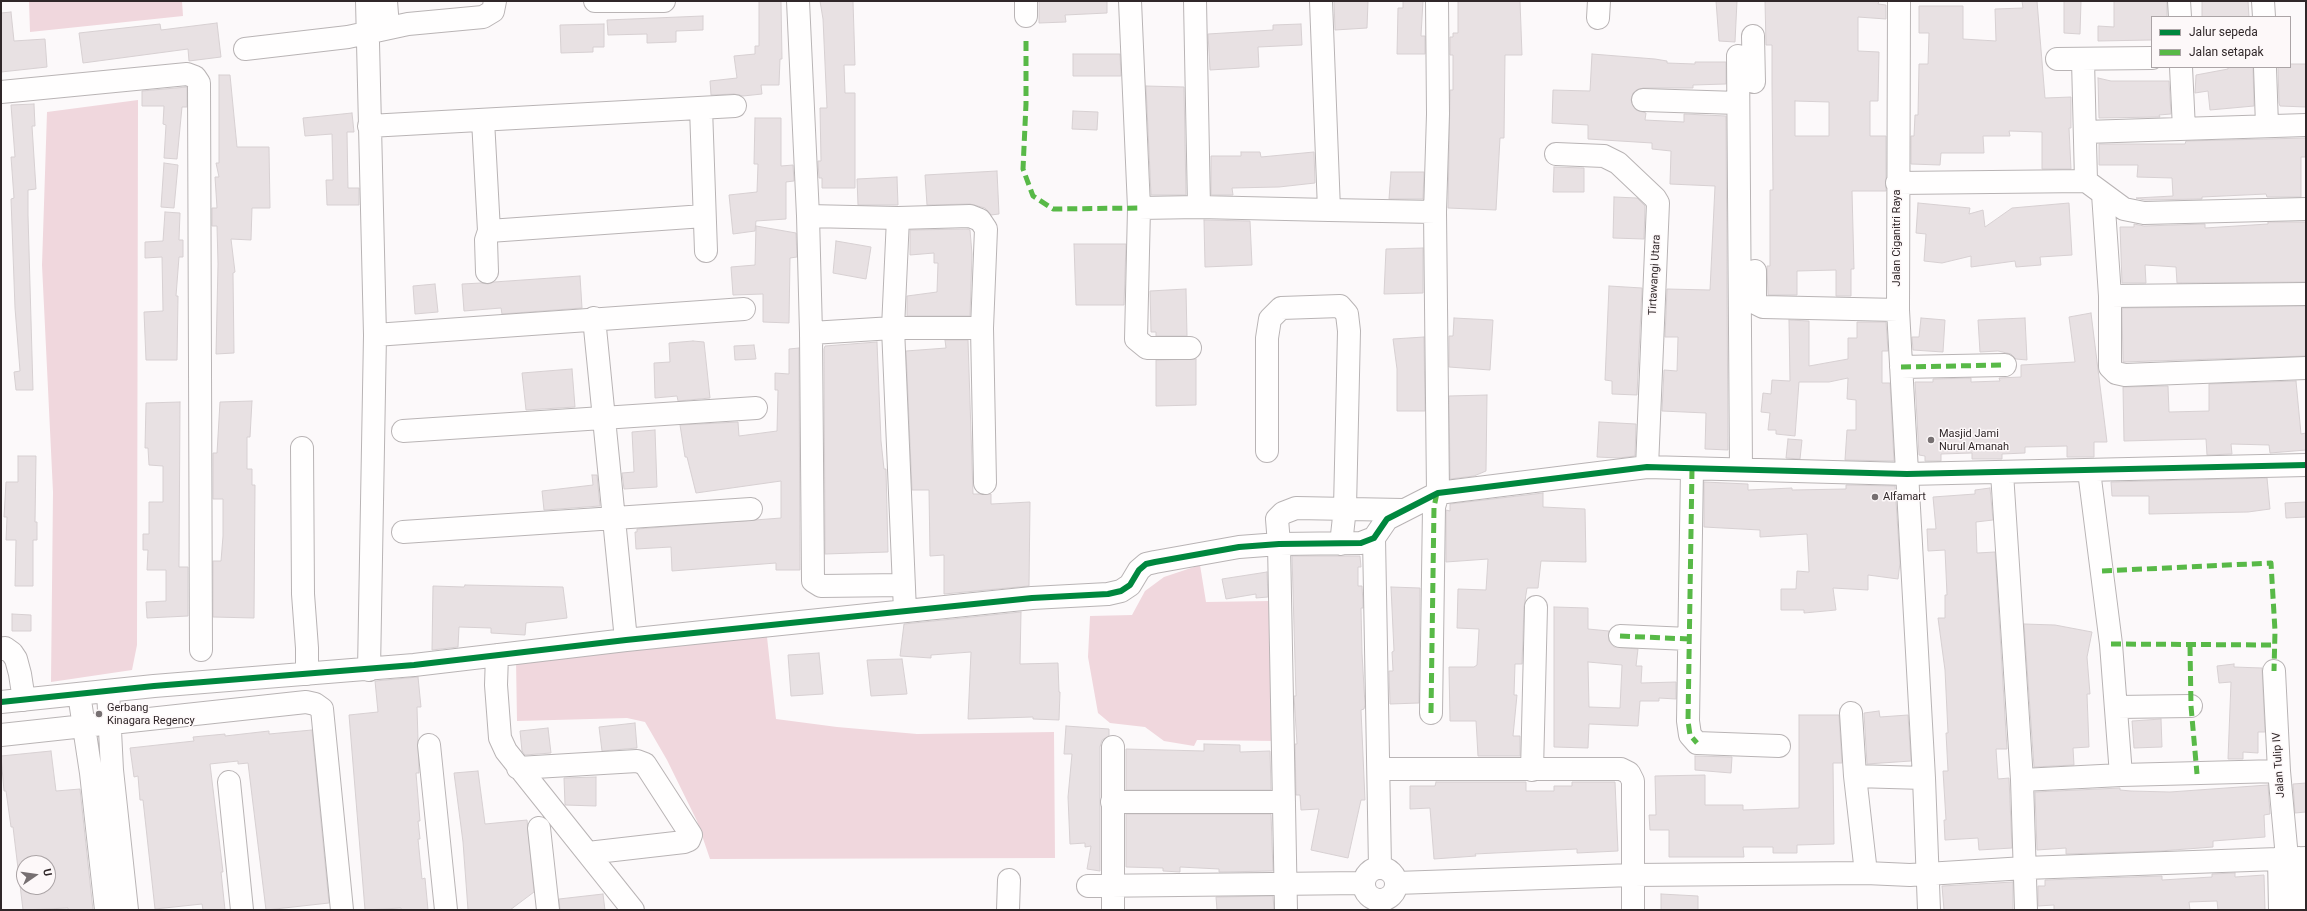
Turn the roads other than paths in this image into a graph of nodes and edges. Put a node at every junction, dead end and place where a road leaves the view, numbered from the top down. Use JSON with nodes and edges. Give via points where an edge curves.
{"nodes":[{"id":1,"x":367,"y":1,"type":"edge"},
{"id":2,"x":386,"y":1,"type":"edge"},
{"id":3,"x":495,"y":1,"type":"edge"},
{"id":4,"x":595,"y":1,"type":"edge"},
{"id":5,"x":664,"y":1,"type":"edge"},
{"id":6,"x":798,"y":1,"type":"edge"},
{"id":7,"x":1130,"y":1,"type":"edge"},
{"id":8,"x":1195,"y":1,"type":"edge"},
{"id":9,"x":1321,"y":1,"type":"edge"},
{"id":10,"x":1437,"y":1,"type":"edge"},
{"id":11,"x":1899,"y":1,"type":"edge"},
{"id":12,"x":2179,"y":1,"type":"edge"},
{"id":13,"x":2263,"y":1,"type":"edge"},
{"id":14,"x":2180,"y":16,"type":"edge"},
{"id":15,"x":2264,"y":16,"type":"edge"},
{"id":16,"x":378,"y":31,"type":"junction"},
{"id":17,"x":1753,"y":36,"type":"dead end"},
{"id":18,"x":245,"y":49,"type":"dead end"},
{"id":19,"x":1738,"y":56,"type":"dead end"},
{"id":20,"x":2151,"y":58,"type":"edge"},
{"id":21,"x":2057,"y":59,"type":"dead end"},
{"id":22,"x":2083,"y":60,"type":"junction"},
{"id":23,"x":2181,"y":68,"type":"edge"},
{"id":24,"x":2265,"y":68,"type":"edge"},
{"id":25,"x":1,"y":92,"type":"edge"},
{"id":26,"x":1643,"y":100,"type":"dead end"},
{"id":27,"x":1738,"y":102,"type":"junction"},
{"id":28,"x":735,"y":106,"type":"dead end"},
{"id":29,"x":701,"y":108,"type":"junction"},
{"id":30,"x":483,"y":120,"type":"junction"},
{"id":31,"x":2306,"y":125,"type":"edge"},
{"id":32,"x":369,"y":126,"type":"junction"},
{"id":33,"x":2267,"y":126,"type":"junction"},
{"id":34,"x":2184,"y":129,"type":"junction"},
{"id":35,"x":2085,"y":132,"type":"junction"},
{"id":36,"x":1556,"y":154,"type":"dead end"},
{"id":37,"x":2086,"y":181,"type":"junction"},
{"id":38,"x":1897,"y":183,"type":"junction"},
{"id":39,"x":2103,"y":194,"type":"junction"},
{"id":40,"x":1200,"y":207,"type":"junction"},
{"id":41,"x":1139,"y":208,"type":"junction"},
{"id":42,"x":2306,"y":209,"type":"edge"},
{"id":43,"x":1329,"y":210,"type":"junction"},
{"id":44,"x":1435,"y":212,"type":"junction"},
{"id":45,"x":704,"y":216,"type":"junction"},
{"id":46,"x":808,"y":216,"type":"junction"},
{"id":47,"x":898,"y":218,"type":"junction"},
{"id":48,"x":489,"y":231,"type":"junction"},
{"id":49,"x":706,"y":251,"type":"dead end"},
{"id":50,"x":487,"y":272,"type":"dead end"},
{"id":51,"x":2306,"y":294,"type":"edge"},
{"id":52,"x":2110,"y":296,"type":"junction"},
{"id":53,"x":744,"y":309,"type":"dead end"},
{"id":54,"x":1898,"y":310,"type":"junction"},
{"id":55,"x":594,"y":318,"type":"junction"},
{"id":56,"x":893,"y":328,"type":"junction"},
{"id":57,"x":982,"y":328,"type":"junction"},
{"id":58,"x":811,"y":333,"type":"junction"},
{"id":59,"x":375,"y":335,"type":"junction"},
{"id":60,"x":1190,"y":348,"type":"dead end"},
{"id":61,"x":2005,"y":365,"type":"dead end"},
{"id":62,"x":1901,"y":367,"type":"junction"},
{"id":63,"x":2306,"y":368,"type":"edge"},
{"id":64,"x":756,"y":408,"type":"dead end"},
{"id":65,"x":604,"y":418,"type":"junction"},
{"id":66,"x":403,"y":431,"type":"dead end"},
{"id":67,"x":302,"y":448,"type":"dead end"},
{"id":68,"x":1267,"y":451,"type":"dead end"},
{"id":69,"x":2306,"y":465,"type":"edge"},
{"id":70,"x":1647,"y":467,"type":"junction"},
{"id":71,"x":1692,"y":469,"type":"junction"},
{"id":72,"x":1741,"y":470,"type":"junction"},
{"id":73,"x":2089,"y":471,"type":"junction"},
{"id":74,"x":2002,"y":473,"type":"junction"},
{"id":75,"x":1907,"y":474,"type":"junction"},
{"id":76,"x":985,"y":483,"type":"dead end"},
{"id":77,"x":1438,"y":493,"type":"junction"},
{"id":78,"x":1345,"y":508,"type":"junction"},
{"id":79,"x":751,"y":509,"type":"dead end"},
{"id":80,"x":1403,"y":510,"type":"junction"},
{"id":81,"x":612,"y":518,"type":"junction"},
{"id":82,"x":403,"y":532,"type":"dead end"},
{"id":83,"x":1374,"y":538,"type":"junction"},
{"id":84,"x":1279,"y":544,"type":"junction"},
{"id":85,"x":1341,"y":544,"type":"junction"},
{"id":86,"x":903,"y":585,"type":"junction"},
{"id":87,"x":1536,"y":607,"type":"dead end"},
{"id":88,"x":905,"y":611,"type":"junction"},
{"id":89,"x":1620,"y":636,"type":"dead end"},
{"id":90,"x":1689,"y":639,"type":"junction"},
{"id":91,"x":626,"y":640,"type":"junction"},
{"id":92,"x":1,"y":648,"type":"edge"},
{"id":93,"x":201,"y":650,"type":"dead end"},
{"id":94,"x":497,"y":655,"type":"junction"},
{"id":95,"x":369,"y":670,"type":"junction"},
{"id":96,"x":2274,"y":671,"type":"dead end"},
{"id":97,"x":307,"y":674,"type":"junction"},
{"id":98,"x":108,"y":690,"type":"junction"},
{"id":99,"x":79,"y":694,"type":"junction"},
{"id":100,"x":24,"y":700,"type":"junction"},
{"id":101,"x":1,"y":702,"type":"edge"},
{"id":102,"x":2192,"y":706,"type":"dead end"},
{"id":103,"x":2117,"y":707,"type":"junction"},
{"id":104,"x":1431,"y":713,"type":"dead end"},
{"id":105,"x":1851,"y":713,"type":"dead end"},
{"id":106,"x":111,"y":724,"type":"junction"},
{"id":107,"x":83,"y":727,"type":"junction"},
{"id":108,"x":1,"y":736,"type":"edge"},
{"id":109,"x":430,"y":745,"type":"dead end"},
{"id":110,"x":1779,"y":746,"type":"dead end"},
{"id":111,"x":1113,"y":748,"type":"dead end"},
{"id":112,"x":518,"y":768,"type":"junction"},
{"id":113,"x":1379,"y":769,"type":"junction"},
{"id":114,"x":112,"y":770,"type":"junction"},
{"id":115,"x":1532,"y":770,"type":"junction"},
{"id":116,"x":2279,"y":771,"type":"junction"},
{"id":117,"x":91,"y":773,"type":"junction"},
{"id":118,"x":2121,"y":775,"type":"junction"},
{"id":119,"x":1855,"y":776,"type":"junction"},
{"id":120,"x":1924,"y":778,"type":"junction"},
{"id":121,"x":2022,"y":780,"type":"junction"},
{"id":122,"x":229,"y":782,"type":"dead end"},
{"id":123,"x":1112,"y":802,"type":"junction"},
{"id":124,"x":1284,"y":802,"type":"junction"},
{"id":125,"x":540,"y":828,"type":"dead end"},
{"id":126,"x":588,"y":853,"type":"junction"},
{"id":127,"x":2293,"y":858,"type":"edge"},
{"id":128,"x":1380,"y":867,"type":"junction"},
{"id":129,"x":2025,"y":868,"type":"junction"},
{"id":130,"x":1866,"y":873,"type":"junction"},
{"id":131,"x":1928,"y":874,"type":"junction"},
{"id":132,"x":1633,"y":875,"type":"junction"},
{"id":133,"x":1008,"y":880,"type":"dead end"},
{"id":134,"x":1363,"y":883,"type":"junction"},
{"id":135,"x":1396,"y":883,"type":"junction"},
{"id":136,"x":1088,"y":886,"type":"dead end"},
{"id":137,"x":1286,"y":886,"type":"junction"},
{"id":138,"x":1112,"y":887,"type":"junction"},
{"id":139,"x":1384,"y":905,"type":"edge"},
{"id":140,"x":106,"y":910,"type":"edge"},
{"id":141,"x":127,"y":910,"type":"edge"},
{"id":142,"x":242,"y":910,"type":"edge"},
{"id":143,"x":342,"y":910,"type":"edge"},
{"id":144,"x":446,"y":910,"type":"edge"},
{"id":145,"x":548,"y":910,"type":"edge"},
{"id":146,"x":633,"y":910,"type":"edge"},
{"id":147,"x":1008,"y":910,"type":"edge"},
{"id":148,"x":1112,"y":910,"type":"edge"},
{"id":149,"x":1286,"y":910,"type":"edge"},
{"id":150,"x":1633,"y":910,"type":"edge"},
{"id":151,"x":1929,"y":910,"type":"edge"},
{"id":152,"x":2026,"y":910,"type":"edge"},
{"id":153,"x":2280,"y":910,"type":"edge"},
{"id":154,"x":2300,"y":910,"type":"edge"}],
"edges":[{"from":1,"to":16,"type":"street"},
{"from":2,"to":16,"type":"street"},
{"from":3,"to":16,"type":"street","via":[[493,11],[484,17]]},
{"from":4,"to":5,"type":"street"},
{"from":6,"to":46,"type":"street"},
{"from":7,"to":41,"type":"street"},
{"from":8,"to":40,"type":"street"},
{"from":9,"to":43,"type":"street"},
{"from":10,"to":44,"type":"street","via":[[1438,114]]},
{"from":11,"to":38,"type":"street","name":"Jalan Ciganitri Raya"},
{"from":12,"to":14,"type":"street"},
{"from":13,"to":15,"type":"street"},
{"from":16,"to":18,"type":"street"},
{"from":16,"to":32,"type":"street"},
{"from":17,"to":54,"type":"street","via":[[1757,304],[1763,307]]},
{"from":19,"to":27,"type":"street"},
{"from":20,"to":22,"type":"street"},
{"from":21,"to":22,"type":"street"},
{"from":22,"to":35,"type":"street"},
{"from":23,"to":34,"type":"street"},
{"from":24,"to":33,"type":"street"},
{"from":25,"to":93,"type":"street","via":[[187,74],[195,77],[199,83]]},
{"from":26,"to":27,"type":"street"},
{"from":27,"to":72,"type":"street"},
{"from":28,"to":29,"type":"street"},
{"from":29,"to":30,"type":"street"},
{"from":29,"to":45,"type":"street"},
{"from":30,"to":32,"type":"street"},
{"from":30,"to":48,"type":"street"},
{"from":31,"to":33,"type":"street"},
{"from":32,"to":59,"type":"street"},
{"from":33,"to":34,"type":"street"},
{"from":34,"to":35,"type":"street"},
{"from":35,"to":37,"type":"street"},
{"from":36,"to":70,"type":"street","name":"Tirtawangi Utara","via":[[1604,156],[1618,163],[1656,198],[1658,203]]},
{"from":37,"to":38,"type":"street"},
{"from":37,"to":39,"type":"street"},
{"from":38,"to":54,"type":"street","name":"Jalan Ciganitri Raya"},
{"from":39,"to":42,"type":"street","via":[[2124,208],[2144,213]]},
{"from":39,"to":52,"type":"street"},
{"from":40,"to":41,"type":"street"},
{"from":40,"to":43,"type":"street"},
{"from":41,"to":60,"type":"street","via":[[1136,339],[1147,348]]},
{"from":43,"to":44,"type":"street"},
{"from":44,"to":77,"type":"street"},
{"from":45,"to":48,"type":"street"},
{"from":45,"to":49,"type":"street"},
{"from":46,"to":47,"type":"street"},
{"from":46,"to":58,"type":"street"},
{"from":47,"to":56,"type":"street"},
{"from":47,"to":57,"type":"street","via":[[970,216],[980,220],[986,229]]},
{"from":48,"to":50,"type":"street","via":[[486,240]]},
{"from":51,"to":52,"type":"street"},
{"from":52,"to":63,"type":"street","via":[[2110,367],[2116,373],[2125,375]]},
{"from":53,"to":55,"type":"street"},
{"from":54,"to":62,"type":"street","name":"Jalan Ciganitri Raya"},
{"from":55,"to":59,"type":"street"},
{"from":55,"to":65,"type":"street"},
{"from":56,"to":57,"type":"street"},
{"from":56,"to":58,"type":"street"},
{"from":56,"to":86,"type":"street"},
{"from":57,"to":76,"type":"street"},
{"from":58,"to":86,"type":"street","via":[[813,581],[821,586]]},
{"from":59,"to":95,"type":"street"},
{"from":61,"to":62,"type":"street"},
{"from":62,"to":75,"type":"street","name":"Jalan Ciganitri Raya"},
{"from":64,"to":65,"type":"street"},
{"from":65,"to":66,"type":"street"},
{"from":65,"to":81,"type":"street"},
{"from":67,"to":97,"type":"street","via":[[302,594]]},
{"from":68,"to":78,"type":"street","via":[[1267,338],[1270,319],[1281,308],[1340,306],[1347,314],[1349,331]]},
{"from":69,"to":73,"type":"street"},
{"from":70,"to":71,"type":"street"},
{"from":70,"to":77,"type":"street"},
{"from":71,"to":72,"type":"street"},
{"from":71,"to":90,"type":"street"},
{"from":72,"to":75,"type":"street"},
{"from":73,"to":74,"type":"street"},
{"from":73,"to":103,"type":"street"},
{"from":74,"to":75,"type":"street"},
{"from":74,"to":121,"type":"street"},
{"from":75,"to":120,"type":"street","name":"Jalan Ciganitri Raya"},
{"from":77,"to":80,"type":"street"},
{"from":77,"to":104,"type":"street","via":[[1434,507]]},
{"from":78,"to":80,"type":"street"},
{"from":78,"to":84,"type":"street","via":[[1296,508],[1283,513],[1277,519]]},
{"from":78,"to":85,"type":"street"},
{"from":79,"to":81,"type":"street"},
{"from":80,"to":83,"type":"street","via":[[1387,519]]},
{"from":81,"to":82,"type":"street"},
{"from":81,"to":91,"type":"street"},
{"from":83,"to":85,"type":"street","via":[[1361,543]]},
{"from":83,"to":113,"type":"street"},
{"from":84,"to":85,"type":"street"},
{"from":84,"to":88,"type":"street","via":[[1239,547],[1146,564],[1130,584],[1121,591],[1108,594],[1032,598]]},
{"from":84,"to":124,"type":"street"},
{"from":86,"to":88,"type":"street"},
{"from":87,"to":115,"type":"street"},
{"from":88,"to":91,"type":"street"},
{"from":89,"to":90,"type":"street"},
{"from":90,"to":110,"type":"street","via":[[1690,735],[1697,742]]},
{"from":91,"to":94,"type":"street"},
{"from":92,"to":100,"type":"street","via":[[12,653],[16,659]]},
{"from":94,"to":95,"type":"street"},
{"from":94,"to":112,"type":"street","via":[[496,685],[500,738]]},
{"from":95,"to":97,"type":"street"},
{"from":96,"to":116,"type":"street","name":"Jalan Tulip IV"},
{"from":97,"to":98,"type":"street"},
{"from":98,"to":99,"type":"street"},
{"from":98,"to":106,"type":"street"},
{"from":99,"to":100,"type":"street"},
{"from":99,"to":107,"type":"street"},
{"from":100,"to":101,"type":"street"},
{"from":102,"to":103,"type":"street"},
{"from":103,"to":118,"type":"street"},
{"from":105,"to":119,"type":"street"},
{"from":106,"to":107,"type":"street"},
{"from":106,"to":114,"type":"street"},
{"from":106,"to":143,"type":"street","via":[[306,702],[322,709]]},
{"from":107,"to":108,"type":"street"},
{"from":107,"to":117,"type":"street"},
{"from":109,"to":144,"type":"street"},
{"from":111,"to":123,"type":"street"},
{"from":112,"to":126,"type":"street"},
{"from":112,"to":126,"type":"street","via":[[637,761],[645,764],[690,835],[689,840],[684,842]]},
{"from":113,"to":115,"type":"street"},
{"from":113,"to":128,"type":"street"},
{"from":114,"to":117,"type":"street"},
{"from":114,"to":141,"type":"street"},
{"from":115,"to":132,"type":"street","via":[[1621,769],[1630,773],[1633,781]]},
{"from":116,"to":118,"type":"street"},
{"from":116,"to":127,"type":"street","name":"Jalan Tulip IV"},
{"from":117,"to":140,"type":"street"},
{"from":118,"to":121,"type":"street"},
{"from":119,"to":120,"type":"street"},
{"from":119,"to":130,"type":"street"},
{"from":120,"to":131,"type":"street","name":"Jalan Ciganitri Raya"},
{"from":121,"to":129,"type":"street"},
{"from":122,"to":142,"type":"street"},
{"from":123,"to":124,"type":"street"},
{"from":123,"to":138,"type":"street"},
{"from":124,"to":137,"type":"street"},
{"from":125,"to":145,"type":"street"},
{"from":126,"to":146,"type":"street"},
{"from":127,"to":129,"type":"street"},
{"from":127,"to":153,"type":"street"},
{"from":127,"to":154,"type":"street"},
{"from":128,"to":134,"type":"street","via":[[1372,869]]},
{"from":128,"to":135,"type":"street","via":[[1394,875]]},
{"from":129,"to":131,"type":"street"},
{"from":129,"to":152,"type":"street"},
{"from":130,"to":131,"type":"street"},
{"from":130,"to":132,"type":"street"},
{"from":131,"to":151,"type":"street","name":"Jalan Ciganitri Raya"},
{"from":132,"to":135,"type":"street"},
{"from":132,"to":150,"type":"street"},
{"from":133,"to":147,"type":"street"},
{"from":134,"to":137,"type":"street"},
{"from":134,"to":139,"type":"street","via":[[1364,891],[1369,897]]},
{"from":135,"to":139,"type":"street","via":[[1395,891]]},
{"from":136,"to":138,"type":"street"},
{"from":137,"to":138,"type":"street"},
{"from":137,"to":149,"type":"street"},
{"from":138,"to":148,"type":"street"}]}
